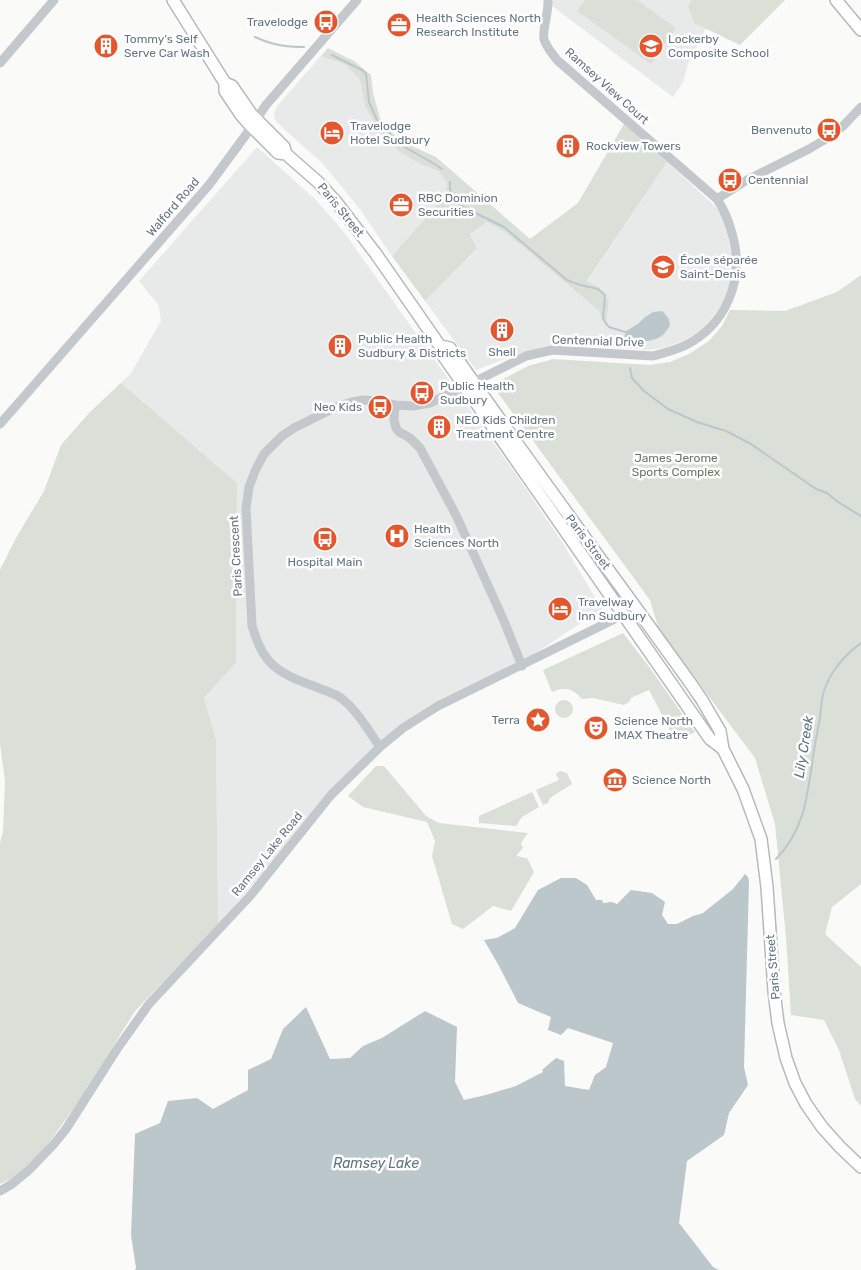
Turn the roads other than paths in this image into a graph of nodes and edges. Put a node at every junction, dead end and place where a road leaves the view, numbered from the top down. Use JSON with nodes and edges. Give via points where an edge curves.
{"nodes":[{"id":1,"x":54,"y":0,"type":"edge"},
{"id":2,"x":173,"y":0,"type":"edge"},
{"id":3,"x":357,"y":0,"type":"edge"},
{"id":4,"x":548,"y":0,"type":"edge"},
{"id":5,"x":836,"y":0,"type":"edge"},
{"id":6,"x":861,"y":30,"type":"edge"},
{"id":7,"x":0,"y":64,"type":"edge"},
{"id":8,"x":861,"y":107,"type":"edge"},
{"id":9,"x":253,"y":123,"type":"junction"},
{"id":10,"x":717,"y":199,"type":"junction"},
{"id":11,"x":469,"y":385,"type":"junction"},
{"id":12,"x":395,"y":405,"type":"junction"},
{"id":13,"x":0,"y":424,"type":"edge"},
{"id":14,"x":627,"y":595,"type":"junction"},
{"id":15,"x":623,"y":615,"type":"junction"},
{"id":16,"x":522,"y":666,"type":"junction"},
{"id":17,"x":720,"y":731,"type":"junction"},
{"id":18,"x":380,"y":746,"type":"junction"},
{"id":19,"x":723,"y":749,"type":"junction"},
{"id":20,"x":861,"y":1166,"type":"edge"},
{"id":21,"x":0,"y":1191,"type":"edge"}],
"edges":[{"from":1,"to":7,"type":"street"},
{"from":2,"to":9,"type":"main road","name":"Paris Street","via":[[225,83],[225,91],[241,115]]},
{"from":3,"to":9,"type":"street","name":"Walford Road"},
{"from":4,"to":10,"type":"street","name":"Ramsey View Court","via":[[544,38],[557,60]]},
{"from":5,"to":6,"type":"main road"},
{"from":8,"to":10,"type":"street","via":[[831,136],[746,180]]},
{"from":9,"to":11,"type":"main road","name":"Paris Street","via":[[284,147],[286,154],[337,202],[440,346],[442,354]]},
{"from":9,"to":13,"type":"street","name":"Walford Road","via":[[209,185]]},
{"from":10,"to":11,"type":"street","name":"Centennial Drive","via":[[729,220],[736,254],[736,274],[726,306],[703,334],[686,345],[653,356],[552,350],[526,356]]},
{"from":11,"to":12,"type":"street","name":"Paris Crescent","via":[[430,403]]},
{"from":11,"to":14,"type":"main road","name":"Paris Street"},
{"from":11,"to":15,"type":"main road","name":"Paris Street"},
{"from":12,"to":16,"type":"street","via":[[396,428],[420,448],[456,515]]},
{"from":12,"to":18,"type":"street","name":"Paris Crescent","via":[[363,400],[352,402],[282,436],[264,454],[249,487],[246,508],[252,626],[260,648],[278,669],[340,698],[354,710]]},
{"from":14,"to":15,"type":"main road","via":[[629,604]]},
{"from":14,"to":17,"type":"main road","name":"Paris Street","via":[[702,700]]},
{"from":15,"to":16,"type":"street","name":"Ramsey Lake Road"},
{"from":15,"to":17,"type":"main road","via":[[637,622]]},
{"from":15,"to":19,"type":"main road","name":"Paris Street","via":[[710,739]]},
{"from":16,"to":18,"type":"street","name":"Ramsey Lake Road","via":[[438,706]]},
{"from":17,"to":19,"type":"main road","name":"Paris Street"},
{"from":18,"to":21,"type":"street","name":"Ramsey Lake Road","via":[[331,795],[250,896],[149,1004],[54,1144],[30,1170]]},
{"from":19,"to":20,"type":"main road","name":"Paris Street","via":[[761,839],[774,991],[786,1058],[795,1083],[822,1128]]}]}
